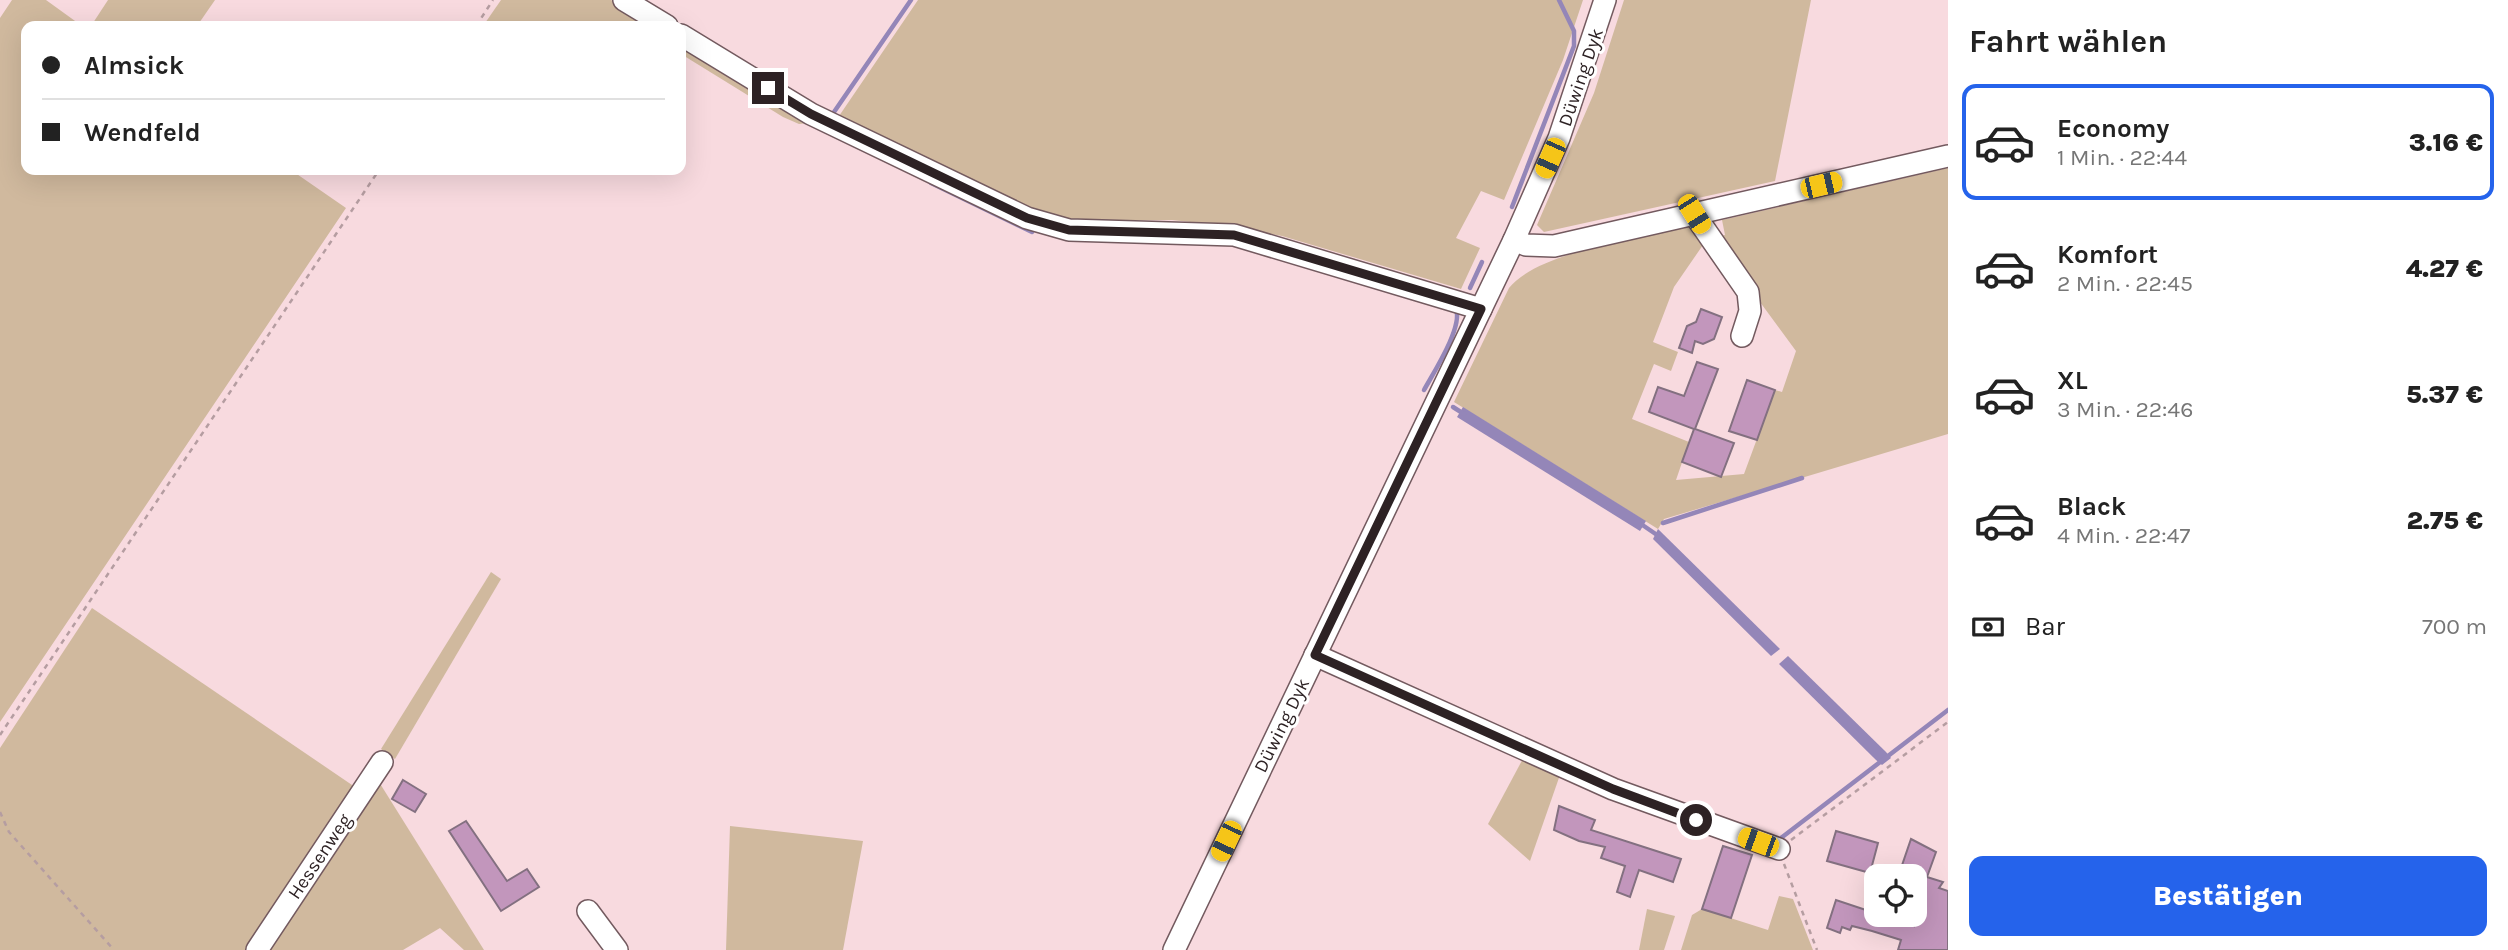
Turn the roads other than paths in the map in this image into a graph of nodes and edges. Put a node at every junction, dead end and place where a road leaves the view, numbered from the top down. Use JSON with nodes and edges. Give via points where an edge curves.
{"nodes":[{"id":1,"x":624,"y":0,"type":"edge"},
{"id":2,"x":1605,"y":0,"type":"edge"},
{"id":3,"x":659,"y":21,"type":"edge"},
{"id":4,"x":686,"y":37,"type":"edge"},
{"id":5,"x":1948,"y":156,"type":"edge"},
{"id":6,"x":1694,"y":214,"type":"junction"},
{"id":7,"x":1514,"y":240,"type":"junction"},
{"id":8,"x":1481,"y":309,"type":"junction"},
{"id":9,"x":1742,"y":336,"type":"dead end"},
{"id":10,"x":1315,"y":655,"type":"junction"},
{"id":11,"x":382,"y":762,"type":"dead end"},
{"id":12,"x":1779,"y":849,"type":"road end"},
{"id":13,"x":588,"y":911,"type":"dead end"},
{"id":14,"x":257,"y":950,"type":"edge"},
{"id":15,"x":617,"y":950,"type":"edge"},
{"id":16,"x":1174,"y":950,"type":"edge"}],
"edges":[{"from":1,"to":3,"type":"street"},
{"from":2,"to":7,"type":"street","name":"Düwing Dyk","via":[[1559,138]]},
{"from":4,"to":8,"type":"street","via":[[811,114],[1027,218],[1069,230],[1234,235]]},
{"from":5,"to":6,"type":"street"},
{"from":6,"to":7,"type":"street","via":[[1554,246]]},
{"from":6,"to":9,"type":"street","via":[[1748,292],[1750,312]]},
{"from":7,"to":8,"type":"street","name":"Düwing Dyk"},
{"from":8,"to":10,"type":"street","name":"Düwing Dyk"},
{"from":10,"to":12,"type":"street","via":[[1613,789]]},
{"from":10,"to":16,"type":"street","name":"Düwing Dyk"},
{"from":11,"to":14,"type":"street","name":"Hessenweg"},
{"from":13,"to":15,"type":"street"}]}
